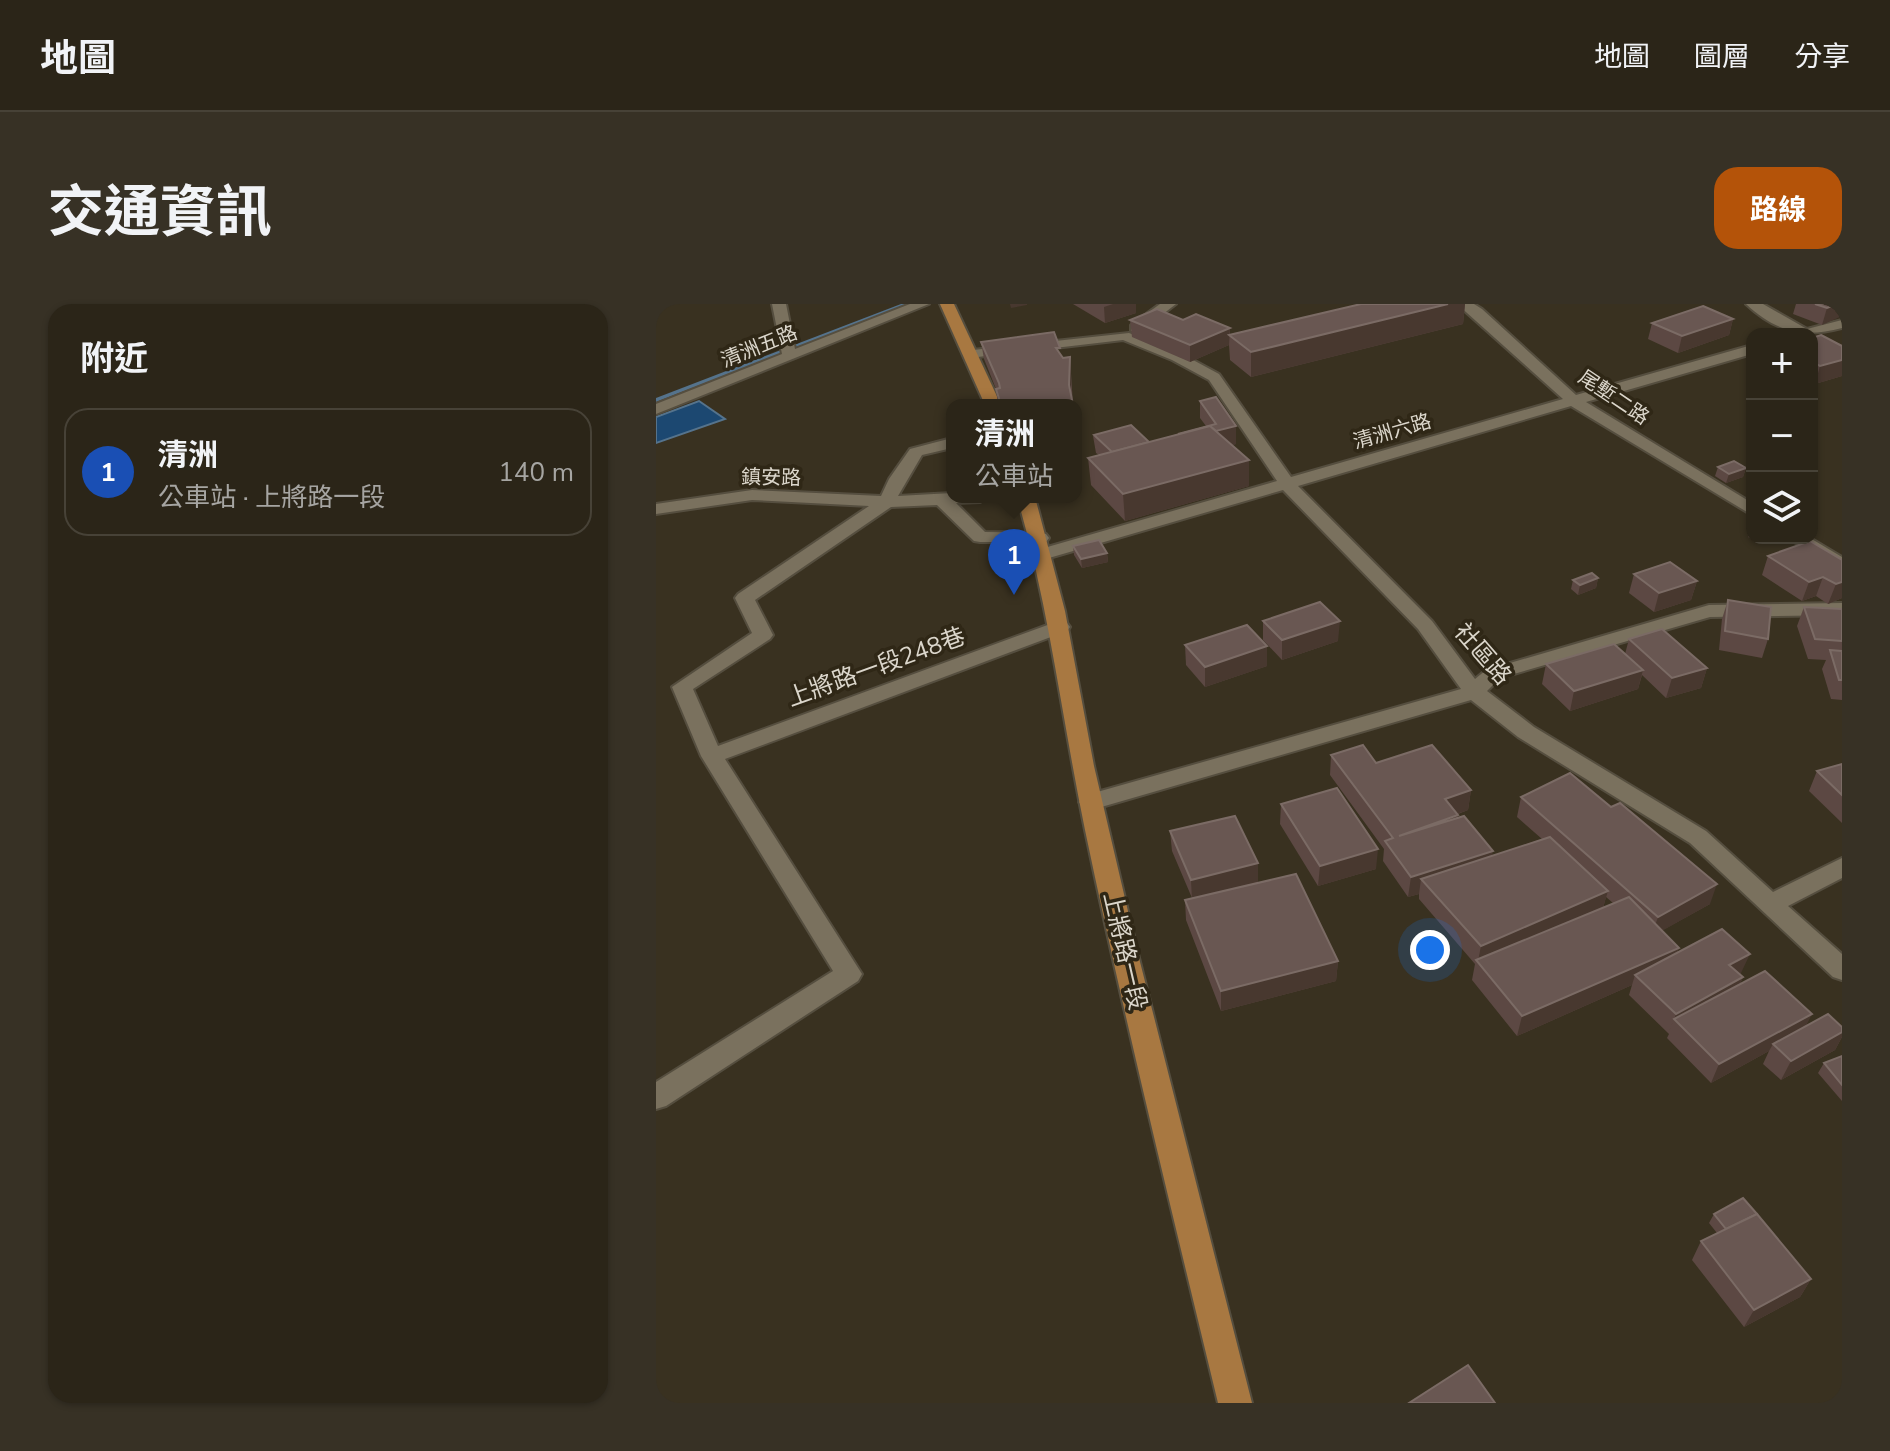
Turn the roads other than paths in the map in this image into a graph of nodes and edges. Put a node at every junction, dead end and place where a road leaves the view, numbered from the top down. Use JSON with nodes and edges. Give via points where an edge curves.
{"nodes":[{"id":1,"x":779,"y":304,"type":"edge"},
{"id":2,"x":922,"y":304,"type":"edge"},
{"id":3,"x":947,"y":304,"type":"edge"},
{"id":4,"x":1169,"y":304,"type":"edge"},
{"id":5,"x":1464,"y":304,"type":"edge"},
{"id":6,"x":1753,"y":304,"type":"edge"},
{"id":7,"x":1842,"y":324,"type":"edge"},
{"id":8,"x":1794,"y":328,"type":"edge"},
{"id":9,"x":1818,"y":330,"type":"edge"},
{"id":10,"x":1124,"y":336,"type":"junction"},
{"id":11,"x":1746,"y":351,"type":"edge"},
{"id":12,"x":969,"y":354,"type":"junction"},
{"id":13,"x":789,"y":355,"type":"junction"},
{"id":14,"x":990,"y":399,"type":"edge"},
{"id":15,"x":1575,"y":402,"type":"junction"},
{"id":16,"x":656,"y":409,"type":"edge"},
{"id":17,"x":946,"y":444,"type":"edge"},
{"id":18,"x":1287,"y":484,"type":"junction"},
{"id":19,"x":941,"y":499,"type":"junction"},
{"id":20,"x":946,"y":499,"type":"edge"},
{"id":21,"x":887,"y":502,"type":"junction"},
{"id":22,"x":1028,"y":503,"type":"edge"},
{"id":23,"x":1746,"y":506,"type":"edge"},
{"id":24,"x":656,"y":509,"type":"edge"},
{"id":25,"x":1807,"y":544,"type":"edge"},
{"id":26,"x":1041,"y":546,"type":"junction"},
{"id":27,"x":1842,"y":565,"type":"edge"},
{"id":28,"x":1842,"y":609,"type":"edge"},
{"id":29,"x":1060,"y":627,"type":"junction"},
{"id":30,"x":1474,"y":692,"type":"junction"},
{"id":31,"x":712,"y":756,"type":"junction"},
{"id":32,"x":1091,"y":802,"type":"junction"},
{"id":33,"x":1842,"y":867,"type":"edge"},
{"id":34,"x":1770,"y":904,"type":"junction"},
{"id":35,"x":1842,"y":970,"type":"edge"},
{"id":36,"x":656,"y":1097,"type":"edge"},
{"id":37,"x":1235,"y":1403,"type":"edge"}],
"edges":[{"from":1,"to":13,"type":"street"},
{"from":2,"to":13,"type":"street","name":"清洲五路"},
{"from":3,"to":12,"type":"main road"},
{"from":4,"to":10,"type":"street"},
{"from":5,"to":15,"type":"street","name":"尾塹二路"},
{"from":6,"to":8,"type":"street"},
{"from":7,"to":9,"type":"street"},
{"from":10,"to":12,"type":"street"},
{"from":10,"to":18,"type":"street","name":"社區路","via":[[1214,377]]},
{"from":11,"to":15,"type":"street","name":"清洲六路"},
{"from":12,"to":14,"type":"main road"},
{"from":13,"to":16,"type":"street","name":"清洲五路"},
{"from":15,"to":18,"type":"street","name":"清洲六路"},
{"from":15,"to":23,"type":"street","name":"尾塹二路"},
{"from":17,"to":21,"type":"street","via":[[916,452]]},
{"from":18,"to":26,"type":"street","name":"清洲六路"},
{"from":18,"to":30,"type":"street","name":"社區路","via":[[1425,625]]},
{"from":19,"to":20,"type":"street","name":"鎮安路"},
{"from":19,"to":21,"type":"street","name":"鎮安路"},
{"from":19,"to":26,"type":"street","name":"清洲六路","via":[[980,537]]},
{"from":21,"to":24,"type":"street","name":"鎮安路","via":[[752,495]]},
{"from":21,"to":31,"type":"street","via":[[745,598],[763,635],[682,687]]},
{"from":22,"to":26,"type":"main road","name":"上將路一段"},
{"from":25,"to":27,"type":"street"},
{"from":26,"to":29,"type":"main road","name":"上將路一段"},
{"from":28,"to":30,"type":"street","via":[[1709,611],[1493,674]]},
{"from":29,"to":31,"type":"street","name":"上將路一段248巷"},
{"from":29,"to":32,"type":"main road","name":"上將路一段"},
{"from":30,"to":32,"type":"street"},
{"from":30,"to":34,"type":"street","name":"社區路","via":[[1526,732],[1698,837]]},
{"from":31,"to":36,"type":"street","via":[[849,974]]},
{"from":32,"to":37,"type":"main road","name":"上將路一段"},
{"from":33,"to":34,"type":"street"},
{"from":34,"to":35,"type":"street","name":"社區路"}]}
